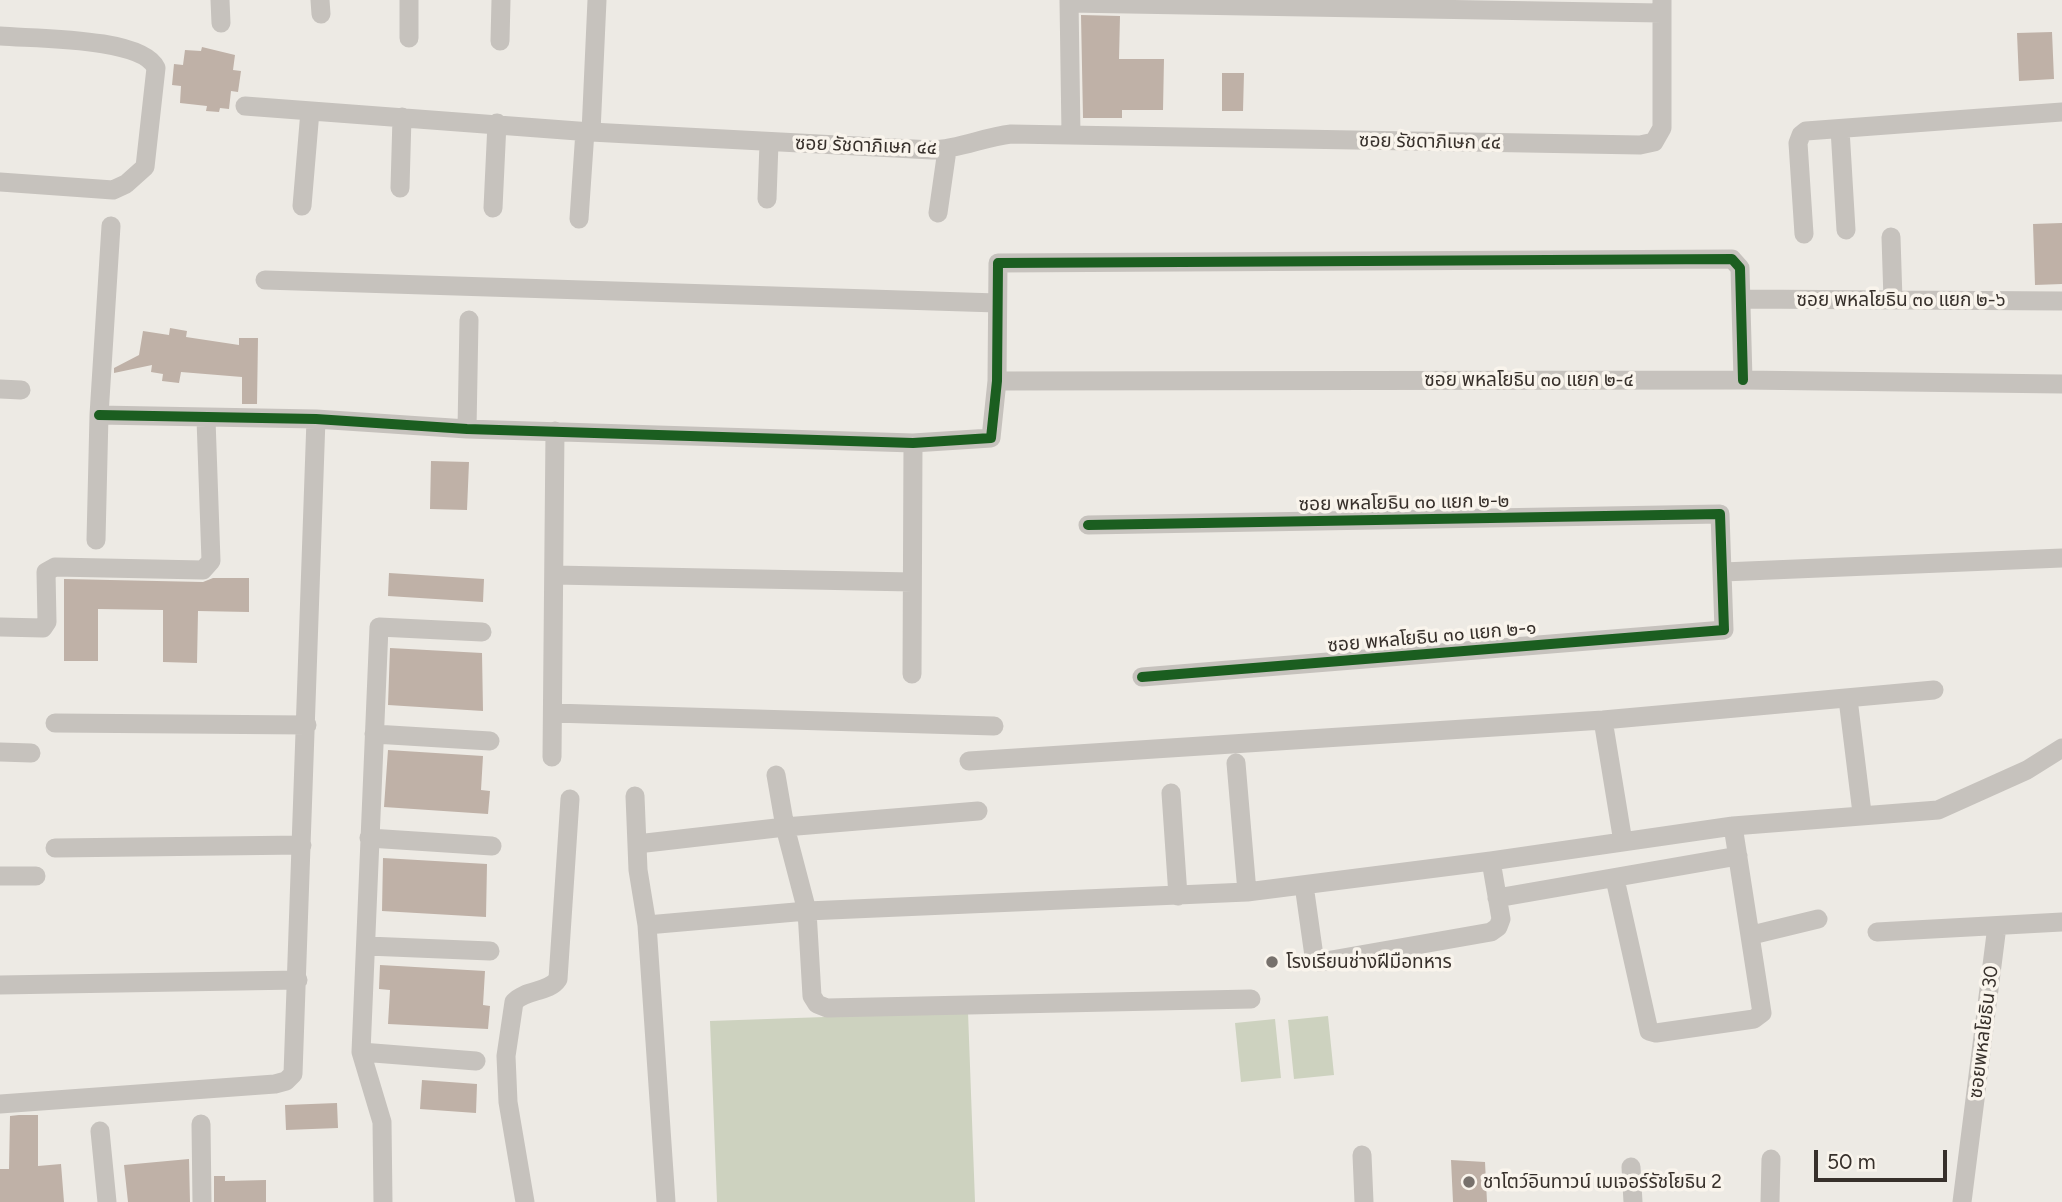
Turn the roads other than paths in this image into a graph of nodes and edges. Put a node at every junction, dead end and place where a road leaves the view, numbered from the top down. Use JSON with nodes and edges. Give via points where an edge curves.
{"nodes":[{"id":1,"x":220,"y":0,"type":"edge"},
{"id":2,"x":408,"y":0,"type":"edge"},
{"id":3,"x":501,"y":0,"type":"edge"},
{"id":4,"x":597,"y":0,"type":"edge"},
{"id":5,"x":1069,"y":2,"type":"edge"},
{"id":6,"x":1661,"y":7,"type":"edge"},
{"id":7,"x":221,"y":23,"type":"dead end"},
{"id":8,"x":0,"y":36,"type":"edge"},
{"id":9,"x":409,"y":38,"type":"dead end"},
{"id":10,"x":500,"y":41,"type":"dead end"},
{"id":11,"x":245,"y":106,"type":"dead end"},
{"id":12,"x":310,"y":111,"type":"junction"},
{"id":13,"x":2062,"y":112,"type":"edge"},
{"id":14,"x":402,"y":117,"type":"junction"},
{"id":15,"x":497,"y":123,"type":"junction"},
{"id":16,"x":1840,"y":129,"type":"junction"},
{"id":17,"x":588,"y":131,"type":"junction"},
{"id":18,"x":1071,"y":134,"type":"junction"},
{"id":19,"x":769,"y":143,"type":"junction"},
{"id":20,"x":947,"y":150,"type":"junction"},
{"id":21,"x":0,"y":182,"type":"edge"},
{"id":22,"x":400,"y":188,"type":"dead end"},
{"id":23,"x":767,"y":199,"type":"dead end"},
{"id":24,"x":302,"y":206,"type":"dead end"},
{"id":25,"x":493,"y":208,"type":"dead end"},
{"id":26,"x":939,"y":213,"type":"dead end"},
{"id":27,"x":579,"y":219,"type":"dead end"},
{"id":28,"x":111,"y":226,"type":"dead end"},
{"id":29,"x":1846,"y":230,"type":"dead end"},
{"id":30,"x":1804,"y":234,"type":"dead end"},
{"id":31,"x":1891,"y":237,"type":"dead end"},
{"id":32,"x":265,"y":280,"type":"dead end"},
{"id":33,"x":1741,"y":299,"type":"junction"},
{"id":34,"x":1892,"y":300,"type":"junction"},
{"id":35,"x":2062,"y":301,"type":"edge"},
{"id":36,"x":997,"y":303,"type":"junction"},
{"id":37,"x":469,"y":320,"type":"dead end"},
{"id":38,"x":1743,"y":380,"type":"junction"},
{"id":39,"x":997,"y":381,"type":"junction"},
{"id":40,"x":2062,"y":384,"type":"edge"},
{"id":41,"x":0,"y":389,"type":"edge"},
{"id":42,"x":21,"y":390,"type":"dead end"},
{"id":43,"x":99,"y":415,"type":"junction"},
{"id":44,"x":206,"y":419,"type":"junction"},
{"id":45,"x":316,"y":419,"type":"junction"},
{"id":46,"x":467,"y":429,"type":"junction"},
{"id":47,"x":555,"y":431,"type":"junction"},
{"id":48,"x":913,"y":443,"type":"junction"},
{"id":49,"x":1088,"y":525,"type":"dead end"},
{"id":50,"x":96,"y":540,"type":"dead end"},
{"id":51,"x":2062,"y":558,"type":"edge"},
{"id":52,"x":1723,"y":572,"type":"junction"},
{"id":53,"x":554,"y":575,"type":"junction"},
{"id":54,"x":912,"y":582,"type":"junction"},
{"id":55,"x":0,"y":627,"type":"edge"},
{"id":56,"x":482,"y":632,"type":"dead end"},
{"id":57,"x":912,"y":674,"type":"dead end"},
{"id":58,"x":1142,"y":677,"type":"dead end"},
{"id":59,"x":1934,"y":690,"type":"dead end"},
{"id":60,"x":1848,"y":699,"type":"junction"},
{"id":61,"x":553,"y":713,"type":"junction"},
{"id":62,"x":1603,"y":720,"type":"junction"},
{"id":63,"x":55,"y":723,"type":"dead end"},
{"id":64,"x":307,"y":725,"type":"junction"},
{"id":65,"x":994,"y":726,"type":"dead end"},
{"id":66,"x":374,"y":734,"type":"junction"},
{"id":67,"x":490,"y":741,"type":"dead end"},
{"id":68,"x":2062,"y":748,"type":"edge"},
{"id":69,"x":0,"y":752,"type":"edge"},
{"id":70,"x":31,"y":753,"type":"dead end"},
{"id":71,"x":552,"y":757,"type":"dead end"},
{"id":72,"x":969,"y":761,"type":"dead end"},
{"id":73,"x":1236,"y":762,"type":"dead end"},
{"id":74,"x":776,"y":775,"type":"dead end"},
{"id":75,"x":1171,"y":793,"type":"dead end"},
{"id":76,"x":635,"y":796,"type":"dead end"},
{"id":77,"x":570,"y":799,"type":"dead end"},
{"id":78,"x":978,"y":811,"type":"dead end"},
{"id":79,"x":1862,"y":813,"type":"junction"},
{"id":80,"x":1733,"y":826,"type":"junction"},
{"id":81,"x":785,"y":827,"type":"junction"},
{"id":82,"x":369,"y":838,"type":"junction"},
{"id":83,"x":1623,"y":842,"type":"junction"},
{"id":84,"x":637,"y":844,"type":"junction"},
{"id":85,"x":302,"y":845,"type":"junction"},
{"id":86,"x":492,"y":846,"type":"dead end"},
{"id":87,"x":55,"y":848,"type":"dead end"},
{"id":88,"x":1738,"y":856,"type":"junction"},
{"id":89,"x":1491,"y":861,"type":"junction"},
{"id":90,"x":0,"y":876,"type":"edge"},
{"id":91,"x":36,"y":876,"type":"dead end"},
{"id":92,"x":1615,"y":879,"type":"junction"},
{"id":93,"x":1304,"y":885,"type":"junction"},
{"id":94,"x":1247,"y":892,"type":"junction"},
{"id":95,"x":1178,"y":896,"type":"junction"},
{"id":96,"x":1497,"y":898,"type":"junction"},
{"id":97,"x":807,"y":911,"type":"junction"},
{"id":98,"x":1818,"y":919,"type":"dead end"},
{"id":99,"x":2062,"y":922,"type":"edge"},
{"id":100,"x":647,"y":925,"type":"junction"},
{"id":101,"x":1997,"y":926,"type":"junction"},
{"id":102,"x":1877,"y":932,"type":"dead end"},
{"id":103,"x":1752,"y":934,"type":"junction"},
{"id":104,"x":367,"y":946,"type":"junction"},
{"id":105,"x":490,"y":951,"type":"dead end"},
{"id":106,"x":298,"y":980,"type":"junction"},
{"id":107,"x":0,"y":985,"type":"edge"},
{"id":108,"x":1251,"y":999,"type":"dead end"},
{"id":109,"x":361,"y":1052,"type":"junction"},
{"id":110,"x":476,"y":1061,"type":"dead end"},
{"id":111,"x":0,"y":1104,"type":"edge"},
{"id":112,"x":201,"y":1124,"type":"dead end"},
{"id":113,"x":100,"y":1131,"type":"dead end"},
{"id":114,"x":1363,"y":1155,"type":"dead end"},
{"id":115,"x":1772,"y":1159,"type":"dead end"},
{"id":116,"x":1631,"y":1167,"type":"dead end"},
{"id":117,"x":107,"y":1202,"type":"edge"},
{"id":118,"x":202,"y":1202,"type":"edge"},
{"id":119,"x":383,"y":1202,"type":"edge"},
{"id":120,"x":525,"y":1202,"type":"edge"},
{"id":121,"x":666,"y":1202,"type":"edge"},
{"id":122,"x":1364,"y":1202,"type":"edge"},
{"id":123,"x":1633,"y":1202,"type":"edge"},
{"id":124,"x":1770,"y":1202,"type":"edge"},
{"id":125,"x":1962,"y":1202,"type":"edge"}],
"edges":[{"from":1,"to":7,"type":"street"},
{"from":2,"to":9,"type":"street"},
{"from":3,"to":10,"type":"street"},
{"from":4,"to":17,"type":"street"},
{"from":5,"to":6,"type":"street"},
{"from":5,"to":18,"type":"street"},
{"from":6,"to":18,"type":"street","name":"ซอย รัชดาภิเษก ๔๔","via":[[1662,128],[1654,142],[1398,142]]},
{"from":8,"to":21,"type":"street","via":[[100,43],[139,52],[156,68],[145,167],[126,184],[113,190]]},
{"from":11,"to":12,"type":"street","name":"ซอย รัชดาภิเษก ๔๔"},
{"from":12,"to":14,"type":"street","name":"ซอย รัชดาภิเษก ๔๔"},
{"from":12,"to":24,"type":"street"},
{"from":13,"to":16,"type":"street"},
{"from":14,"to":15,"type":"street","name":"ซอย รัชดาภิเษก ๔๔"},
{"from":14,"to":22,"type":"street"},
{"from":15,"to":17,"type":"street","name":"ซอย รัชดาภิเษก ๔๔"},
{"from":15,"to":25,"type":"street"},
{"from":16,"to":29,"type":"street"},
{"from":16,"to":30,"type":"street","via":[[1806,131],[1798,143]]},
{"from":17,"to":19,"type":"street","name":"ซอย รัชดาภิเษก ๔๔"},
{"from":17,"to":27,"type":"street"},
{"from":18,"to":20,"type":"street","name":"ซอย รัชดาภิเษก ๔๔","via":[[991,136]]},
{"from":19,"to":20,"type":"street","name":"ซอย รัชดาภิเษก ๔๔"},
{"from":19,"to":23,"type":"street"},
{"from":20,"to":26,"type":"street"},
{"from":28,"to":43,"type":"street"},
{"from":31,"to":34,"type":"street"},
{"from":32,"to":36,"type":"street"},
{"from":33,"to":34,"type":"street","name":"ซอย พหลโยธิน ๓๐ แยก ๒-๖"},
{"from":33,"to":36,"type":"street","via":[[1737,262],[1718,259],[998,263]]},
{"from":33,"to":38,"type":"street"},
{"from":34,"to":35,"type":"street","name":"ซอย พหลโยธิน ๓๐ แยก ๒-๖"},
{"from":36,"to":39,"type":"street"},
{"from":37,"to":46,"type":"street"},
{"from":38,"to":39,"type":"street","name":"ซอย พหลโยธิน ๓๐ แยก ๒-๔"},
{"from":38,"to":40,"type":"street","name":"ซอย พหลโยธิน ๓๐ แยก ๒-๔"},
{"from":39,"to":48,"type":"street","via":[[991,439]]},
{"from":41,"to":42,"type":"street"},
{"from":43,"to":44,"type":"street"},
{"from":43,"to":50,"type":"street"},
{"from":44,"to":45,"type":"street"},
{"from":44,"to":55,"type":"street","via":[[208,566],[203,570],[55,567],[46,572],[47,622],[43,628]]},
{"from":45,"to":46,"type":"street"},
{"from":45,"to":64,"type":"street"},
{"from":46,"to":47,"type":"street"},
{"from":47,"to":48,"type":"street"},
{"from":47,"to":53,"type":"street"},
{"from":48,"to":54,"type":"street"},
{"from":49,"to":52,"type":"street","name":"ซอย พหลโยธิน ๓๐ แยก ๒-๒","via":[[1720,514]]},
{"from":51,"to":52,"type":"street"},
{"from":52,"to":58,"type":"street","name":"ซอย พหลโยธิน ๓๐ แยก ๒-๑","via":[[1724,630]]},
{"from":53,"to":54,"type":"street"},
{"from":53,"to":61,"type":"street"},
{"from":54,"to":57,"type":"street"},
{"from":56,"to":66,"type":"street","via":[[379,626]]},
{"from":59,"to":60,"type":"street"},
{"from":60,"to":62,"type":"street"},
{"from":60,"to":79,"type":"street"},
{"from":61,"to":65,"type":"street"},
{"from":61,"to":71,"type":"street"},
{"from":62,"to":72,"type":"street"},
{"from":62,"to":83,"type":"street"},
{"from":63,"to":64,"type":"street"},
{"from":64,"to":85,"type":"street"},
{"from":66,"to":67,"type":"street"},
{"from":66,"to":82,"type":"street"},
{"from":68,"to":79,"type":"street","via":[[2027,770],[1938,810]]},
{"from":69,"to":70,"type":"street"},
{"from":73,"to":94,"type":"street"},
{"from":74,"to":81,"type":"street"},
{"from":75,"to":95,"type":"street"},
{"from":76,"to":84,"type":"street"},
{"from":77,"to":120,"type":"street","via":[[558,979],[514,1002],[506,1056],[508,1101]]},
{"from":78,"to":81,"type":"street"},
{"from":79,"to":80,"type":"street"},
{"from":80,"to":83,"type":"street"},
{"from":80,"to":88,"type":"street"},
{"from":81,"to":84,"type":"street"},
{"from":81,"to":97,"type":"street"},
{"from":82,"to":86,"type":"street"},
{"from":82,"to":104,"type":"street"},
{"from":83,"to":89,"type":"street"},
{"from":84,"to":100,"type":"street"},
{"from":85,"to":87,"type":"street"},
{"from":85,"to":106,"type":"street"},
{"from":88,"to":92,"type":"street"},
{"from":88,"to":103,"type":"street"},
{"from":89,"to":93,"type":"street"},
{"from":89,"to":96,"type":"street"},
{"from":90,"to":91,"type":"street"},
{"from":92,"to":96,"type":"street"},
{"from":92,"to":103,"type":"street","via":[[1649,1031],[1759,1017]]},
{"from":93,"to":94,"type":"street"},
{"from":93,"to":96,"type":"street","via":[[1314,956],[1320,962],[1491,932],[1501,919]]},
{"from":94,"to":95,"type":"street"},
{"from":95,"to":97,"type":"street"},
{"from":97,"to":100,"type":"street"},
{"from":97,"to":108,"type":"street","via":[[812,996],[827,1008]]},
{"from":98,"to":103,"type":"street"},
{"from":99,"to":101,"type":"street"},
{"from":100,"to":121,"type":"street"},
{"from":101,"to":102,"type":"street"},
{"from":101,"to":125,"type":"street","name":"ซอยพหลโยธิน 30"},
{"from":104,"to":105,"type":"street"},
{"from":104,"to":109,"type":"street"},
{"from":106,"to":107,"type":"street"},
{"from":106,"to":111,"type":"street","via":[[296,1064],[286,1081]]},
{"from":109,"to":110,"type":"street"},
{"from":109,"to":119,"type":"street","via":[[382,1122]]},
{"from":112,"to":118,"type":"street"},
{"from":113,"to":117,"type":"street"},
{"from":114,"to":122,"type":"street"},
{"from":115,"to":124,"type":"street"},
{"from":116,"to":123,"type":"street"}]}
